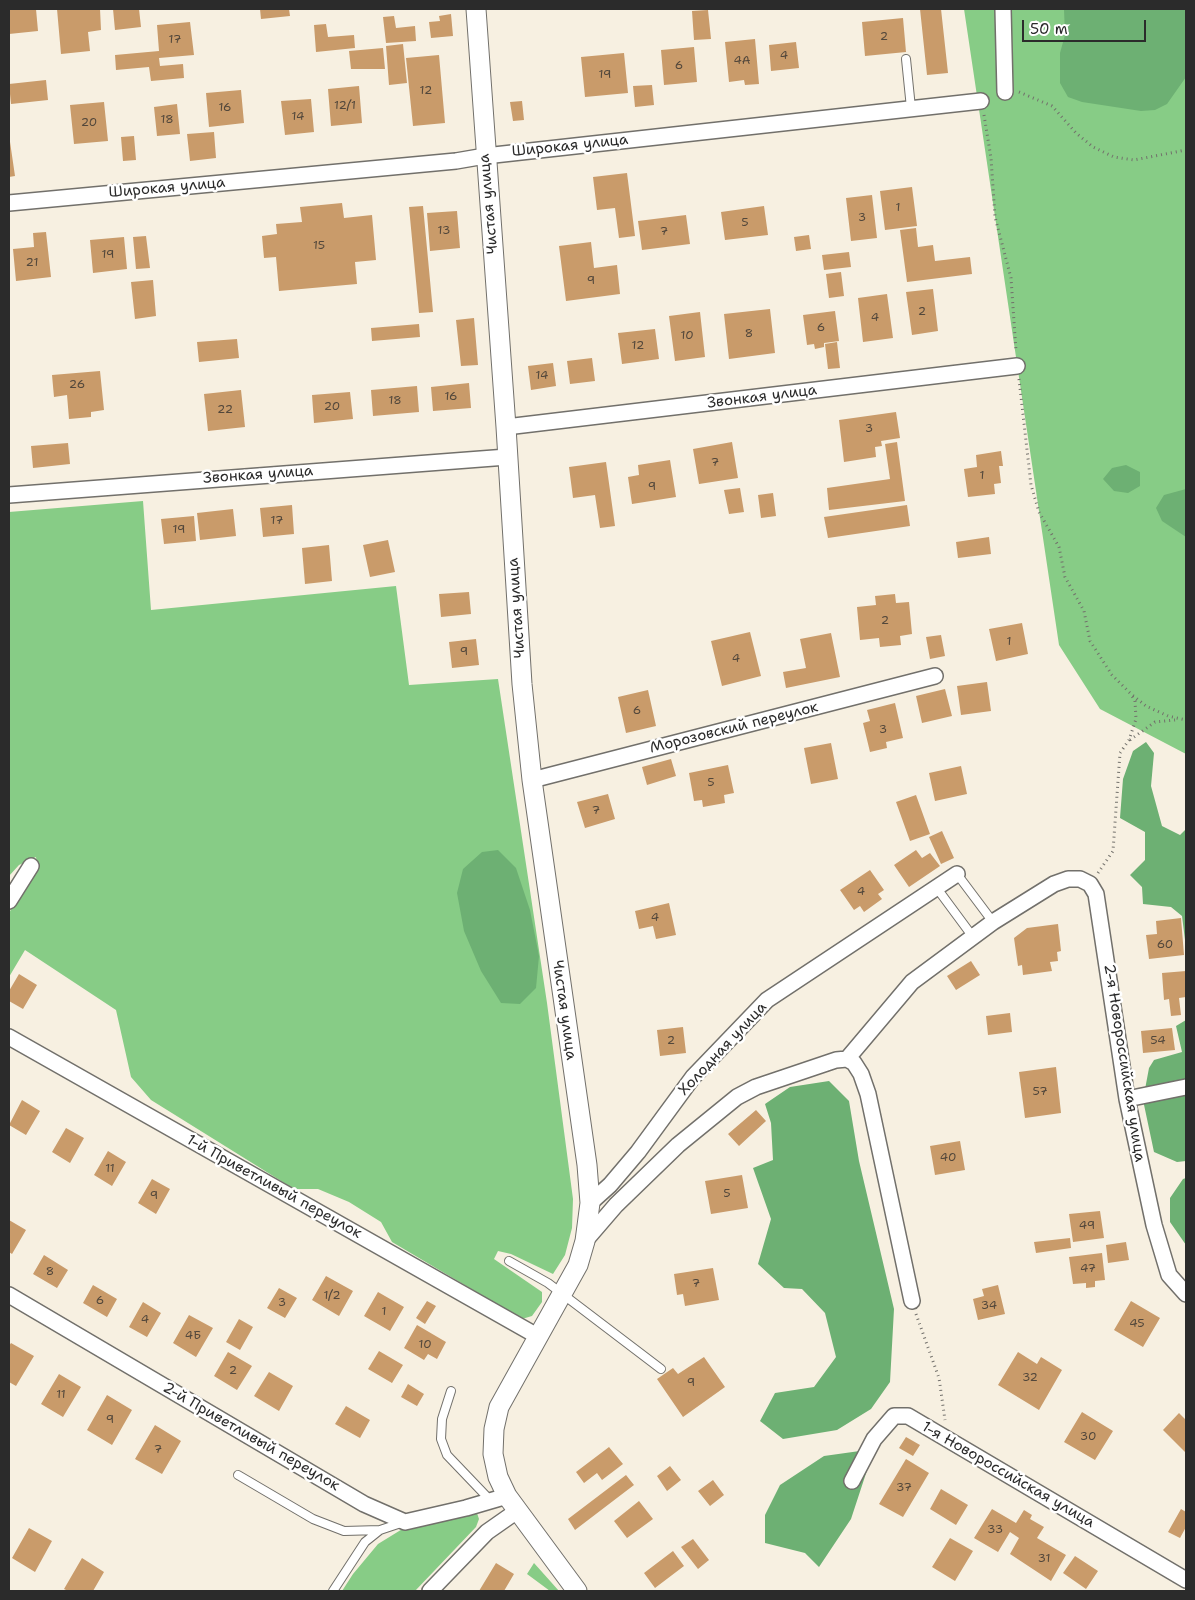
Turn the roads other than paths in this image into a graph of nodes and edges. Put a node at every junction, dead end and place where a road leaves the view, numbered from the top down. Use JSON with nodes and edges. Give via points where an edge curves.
{"nodes":[{"id":1,"x":476,"y":9,"type":"edge"},
{"id":2,"x":1003,"y":9,"type":"edge"},
{"id":3,"x":906,"y":59,"type":"dead end"},
{"id":4,"x":1005,"y":92,"type":"road end"},
{"id":5,"x":981,"y":101,"type":"road end"},
{"id":6,"x":911,"y":108,"type":"junction"},
{"id":7,"x":485,"y":156,"type":"junction"},
{"id":8,"x":9,"y":203,"type":"edge"},
{"id":9,"x":1017,"y":366,"type":"road end"},
{"id":10,"x":506,"y":427,"type":"junction"},
{"id":11,"x":507,"y":457,"type":"junction"},
{"id":12,"x":9,"y":495,"type":"edge"},
{"id":13,"x":935,"y":676,"type":"dead end"},
{"id":14,"x":532,"y":780,"type":"junction"},
{"id":15,"x":31,"y":866,"type":"dead end"},
{"id":16,"x":957,"y":874,"type":"joint"},
{"id":17,"x":936,"y":887,"type":"junction"},
{"id":18,"x":9,"y":901,"type":"edge"},
{"id":19,"x":993,"y":922,"type":"junction"},
{"id":20,"x":973,"y":936,"type":"junction"},
{"id":21,"x":9,"y":1037,"type":"edge"},
{"id":22,"x":847,"y":1059,"type":"junction"},
{"id":23,"x":1186,"y":1087,"type":"edge"},
{"id":24,"x":1127,"y":1099,"type":"junction"},
{"id":25,"x":590,"y":1203,"type":"junction"},
{"id":26,"x":585,"y":1241,"type":"junction"},
{"id":27,"x":509,"y":1261,"type":"dead end"},
{"id":28,"x":562,"y":1294,"type":"junction"},
{"id":29,"x":1186,"y":1294,"type":"edge"},
{"id":30,"x":9,"y":1295,"type":"edge"},
{"id":31,"x":912,"y":1301,"type":"road end"},
{"id":32,"x":538,"y":1337,"type":"junction"},
{"id":33,"x":661,"y":1369,"type":"dead end"},
{"id":34,"x":451,"y":1391,"type":"dead end"},
{"id":35,"x":238,"y":1475,"type":"dead end"},
{"id":36,"x":852,"y":1481,"type":"dead end"},
{"id":37,"x":505,"y":1503,"type":"junction"},
{"id":38,"x":404,"y":1522,"type":"junction"},
{"id":39,"x":380,"y":1530,"type":"junction"},
{"id":40,"x":1186,"y":1580,"type":"edge"},
{"id":41,"x":333,"y":1591,"type":"edge"},
{"id":42,"x":430,"y":1591,"type":"edge"},
{"id":43,"x":577,"y":1591,"type":"edge"}],
"edges":[{"from":1,"to":7,"type":"street","name":"Чистая улица"},
{"from":2,"to":4,"type":"street"},
{"from":3,"to":6,"type":"lane"},
{"from":5,"to":6,"type":"street","name":"Широкая улица"},
{"from":6,"to":7,"type":"street","name":"Широкая улица"},
{"from":7,"to":8,"type":"street","name":"Широкая улица"},
{"from":7,"to":10,"type":"street","name":"Чистая улица"},
{"from":9,"to":10,"type":"street","name":"Звонкая улица"},
{"from":10,"to":11,"type":"street","name":"Чистая улица"},
{"from":11,"to":12,"type":"street","name":"Звонкая улица"},
{"from":11,"to":14,"type":"street","name":"Чистая улица","via":[[522,684]]},
{"from":13,"to":14,"type":"street","name":"Морозовский переулок"},
{"from":14,"to":25,"type":"street","name":"Чистая улица"},
{"from":15,"to":18,"type":"street"},
{"from":16,"to":17,"type":"street","name":"Холодная улица"},
{"from":16,"to":19,"type":"lane"},
{"from":17,"to":20,"type":"lane"},
{"from":17,"to":25,"type":"street","name":"Холодная улица","via":[[767,1000],[693,1077],[638,1152],[610,1186]]},
{"from":19,"to":20,"type":"street"},
{"from":19,"to":24,"type":"street","name":"2-я Новороссийская улица","via":[[1054,884],[1080,879],[1090,884],[1096,894],[1100,914]]},
{"from":20,"to":22,"type":"street","via":[[912,982]]},
{"from":21,"to":32,"type":"street","name":"1-й Приветливый переулок"},
{"from":22,"to":26,"type":"street","via":[[756,1087],[737,1097],[678,1145],[616,1205]]},
{"from":22,"to":31,"type":"street","via":[[861,1074],[868,1094]]},
{"from":23,"to":24,"type":"street"},
{"from":24,"to":29,"type":"street","name":"2-я Новороссийская улица","via":[[1162,1254],[1169,1274]]},
{"from":25,"to":26,"type":"street","name":"Чистая улица"},
{"from":26,"to":28,"type":"street","name":"Чистая улица","via":[[578,1265]]},
{"from":27,"to":28,"type":"lane"},
{"from":28,"to":32,"type":"street","name":"Чистая улица"},
{"from":28,"to":33,"type":"lane"},
{"from":30,"to":38,"type":"street","name":"2-й Приветливый переулок","via":[[364,1504]]},
{"from":32,"to":37,"type":"street","name":"Чистая улица","via":[[499,1407],[494,1429],[493,1454]]},
{"from":34,"to":37,"type":"lane","via":[[442,1420],[441,1439],[448,1455]]},
{"from":35,"to":39,"type":"lane","via":[[313,1519],[344,1530]]},
{"from":36,"to":40,"type":"street","name":"1-я Новороссийская улица","via":[[874,1439],[894,1416],[908,1416]]},
{"from":37,"to":38,"type":"street"},
{"from":37,"to":42,"type":"street","via":[[487,1532]]},
{"from":37,"to":43,"type":"street","name":"Чистая улица"},
{"from":38,"to":39,"type":"lane"},
{"from":39,"to":41,"type":"lane","via":[[355,1555]]}]}
